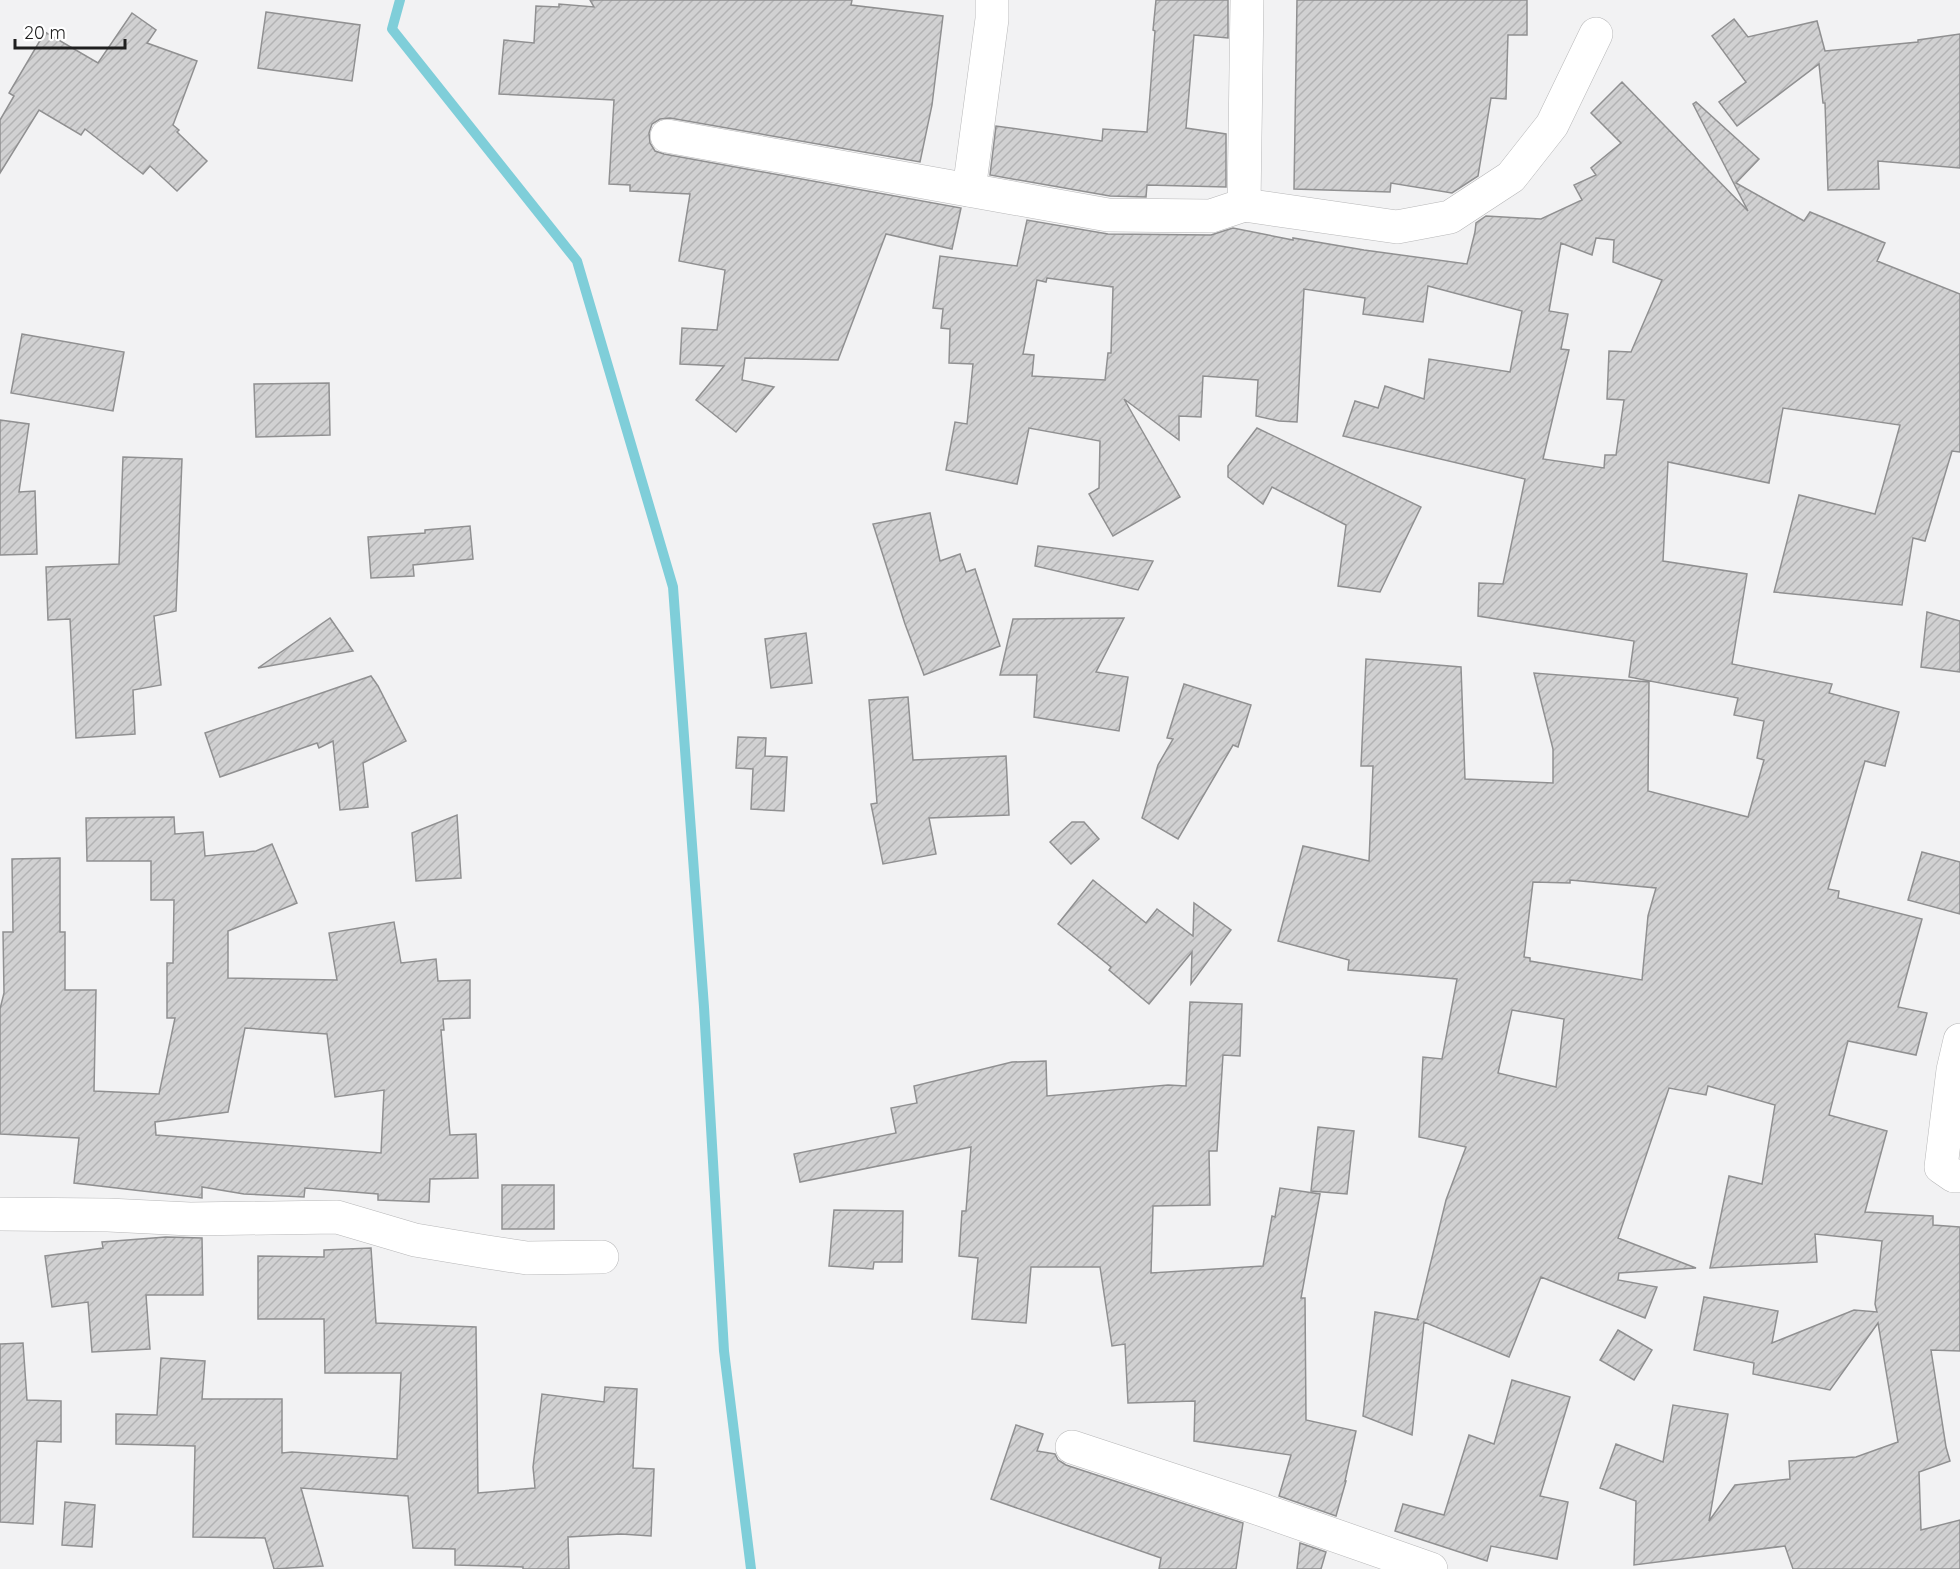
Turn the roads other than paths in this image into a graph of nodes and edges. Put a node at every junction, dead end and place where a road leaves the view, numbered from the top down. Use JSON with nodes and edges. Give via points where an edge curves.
{"nodes":[{"id":1,"x":992,"y":0,"type":"edge"},
{"id":2,"x":1247,"y":0,"type":"edge"},
{"id":3,"x":1596,"y":34,"type":"dead end"},
{"id":4,"x":667,"y":136,"type":"dead end"},
{"id":5,"x":969,"y":190,"type":"junction"},
{"id":6,"x":1244,"y":205,"type":"junction"},
{"id":7,"x":1960,"y":1040,"type":"edge"},
{"id":8,"x":1960,"y":1176,"type":"edge"},
{"id":9,"x":0,"y":1214,"type":"edge"},
{"id":10,"x":602,"y":1257,"type":"dead end"},
{"id":11,"x":1072,"y":1448,"type":"dead end"},
{"id":12,"x":1431,"y":1569,"type":"edge"}],
"edges":[{"from":1,"to":5,"type":"street"},
{"from":2,"to":6,"type":"street"},
{"from":3,"to":6,"type":"street","via":[[1552,125],[1511,177],[1450,217],[1397,227]]},
{"from":4,"to":5,"type":"street"},
{"from":5,"to":6,"type":"street","via":[[1108,214],[1211,216]]},
{"from":7,"to":8,"type":"street","via":[[1941,1167]]},
{"from":9,"to":10,"type":"street","via":[[190,1219],[337,1217],[415,1240],[487,1252],[527,1258]]},
{"from":11,"to":12,"type":"street"}]}
